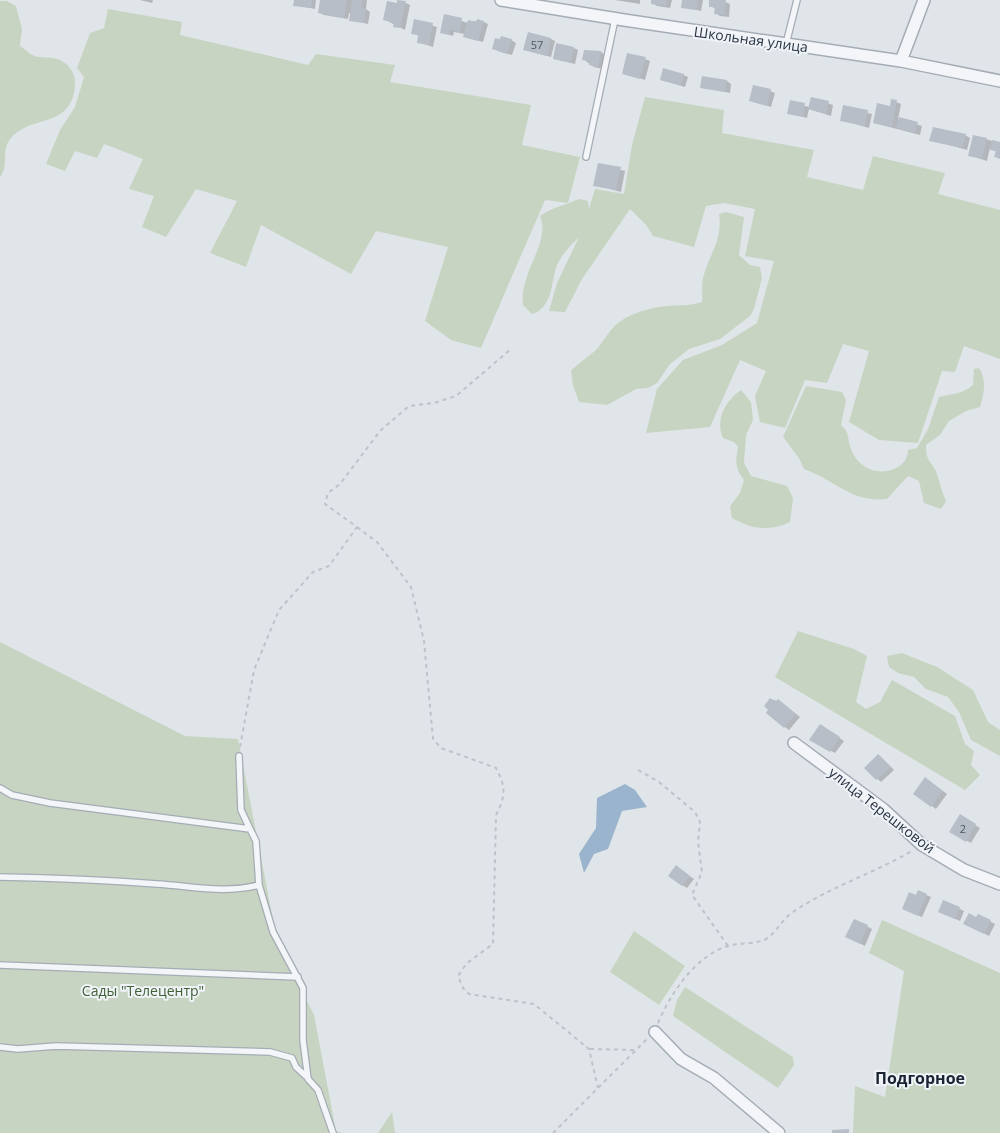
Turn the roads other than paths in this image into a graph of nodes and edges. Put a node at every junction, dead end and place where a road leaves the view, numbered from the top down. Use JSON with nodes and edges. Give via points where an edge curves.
{"nodes":[{"id":1,"x":501,"y":0,"type":"edge"},
{"id":2,"x":797,"y":0,"type":"edge"},
{"id":3,"x":924,"y":0,"type":"edge"},
{"id":4,"x":615,"y":19,"type":"junction"},
{"id":5,"x":786,"y":44,"type":"junction"},
{"id":6,"x":901,"y":61,"type":"junction"},
{"id":7,"x":1000,"y":81,"type":"edge"},
{"id":8,"x":586,"y":157,"type":"dead end"},
{"id":9,"x":794,"y":743,"type":"dead end"},
{"id":10,"x":239,"y":756,"type":"road end"},
{"id":11,"x":0,"y":788,"type":"edge"},
{"id":12,"x":250,"y":829,"type":"junction"},
{"id":13,"x":0,"y":877,"type":"edge"},
{"id":14,"x":1000,"y":884,"type":"edge"},
{"id":15,"x":259,"y":885,"type":"junction"},
{"id":16,"x":0,"y":965,"type":"edge"},
{"id":17,"x":298,"y":977,"type":"junction"},
{"id":18,"x":655,"y":1032,"type":"road end"},
{"id":19,"x":0,"y":1047,"type":"edge"},
{"id":20,"x":308,"y":1079,"type":"junction"},
{"id":21,"x":334,"y":1133,"type":"edge"},
{"id":22,"x":780,"y":1133,"type":"edge"}],
"edges":[{"from":1,"to":4,"type":"street","name":"Школьная улица"},
{"from":2,"to":5,"type":"lane"},
{"from":3,"to":6,"type":"street"},
{"from":4,"to":5,"type":"street","name":"Школьная улица"},
{"from":4,"to":8,"type":"lane"},
{"from":5,"to":6,"type":"street","name":"Школьная улица"},
{"from":6,"to":7,"type":"street","name":"Школьная улица"},
{"from":9,"to":14,"type":"street","name":"улица Терешковой","via":[[883,809],[922,845],[964,870]]},
{"from":10,"to":12,"type":"lane","via":[[241,810]]},
{"from":11,"to":12,"type":"lane","via":[[12,795],[50,803]]},
{"from":12,"to":15,"type":"lane","via":[[256,841]]},
{"from":13,"to":15,"type":"lane","via":[[88,879],[217,890],[239,890]]},
{"from":15,"to":17,"type":"lane","via":[[273,932]]},
{"from":16,"to":17,"type":"lane"},
{"from":17,"to":20,"type":"lane","via":[[303,988],[303,1040]]},
{"from":18,"to":22,"type":"street","via":[[681,1059],[714,1078]]},
{"from":19,"to":20,"type":"lane","via":[[270,1052],[292,1058]]},
{"from":20,"to":21,"type":"lane","via":[[322,1098]]}]}
